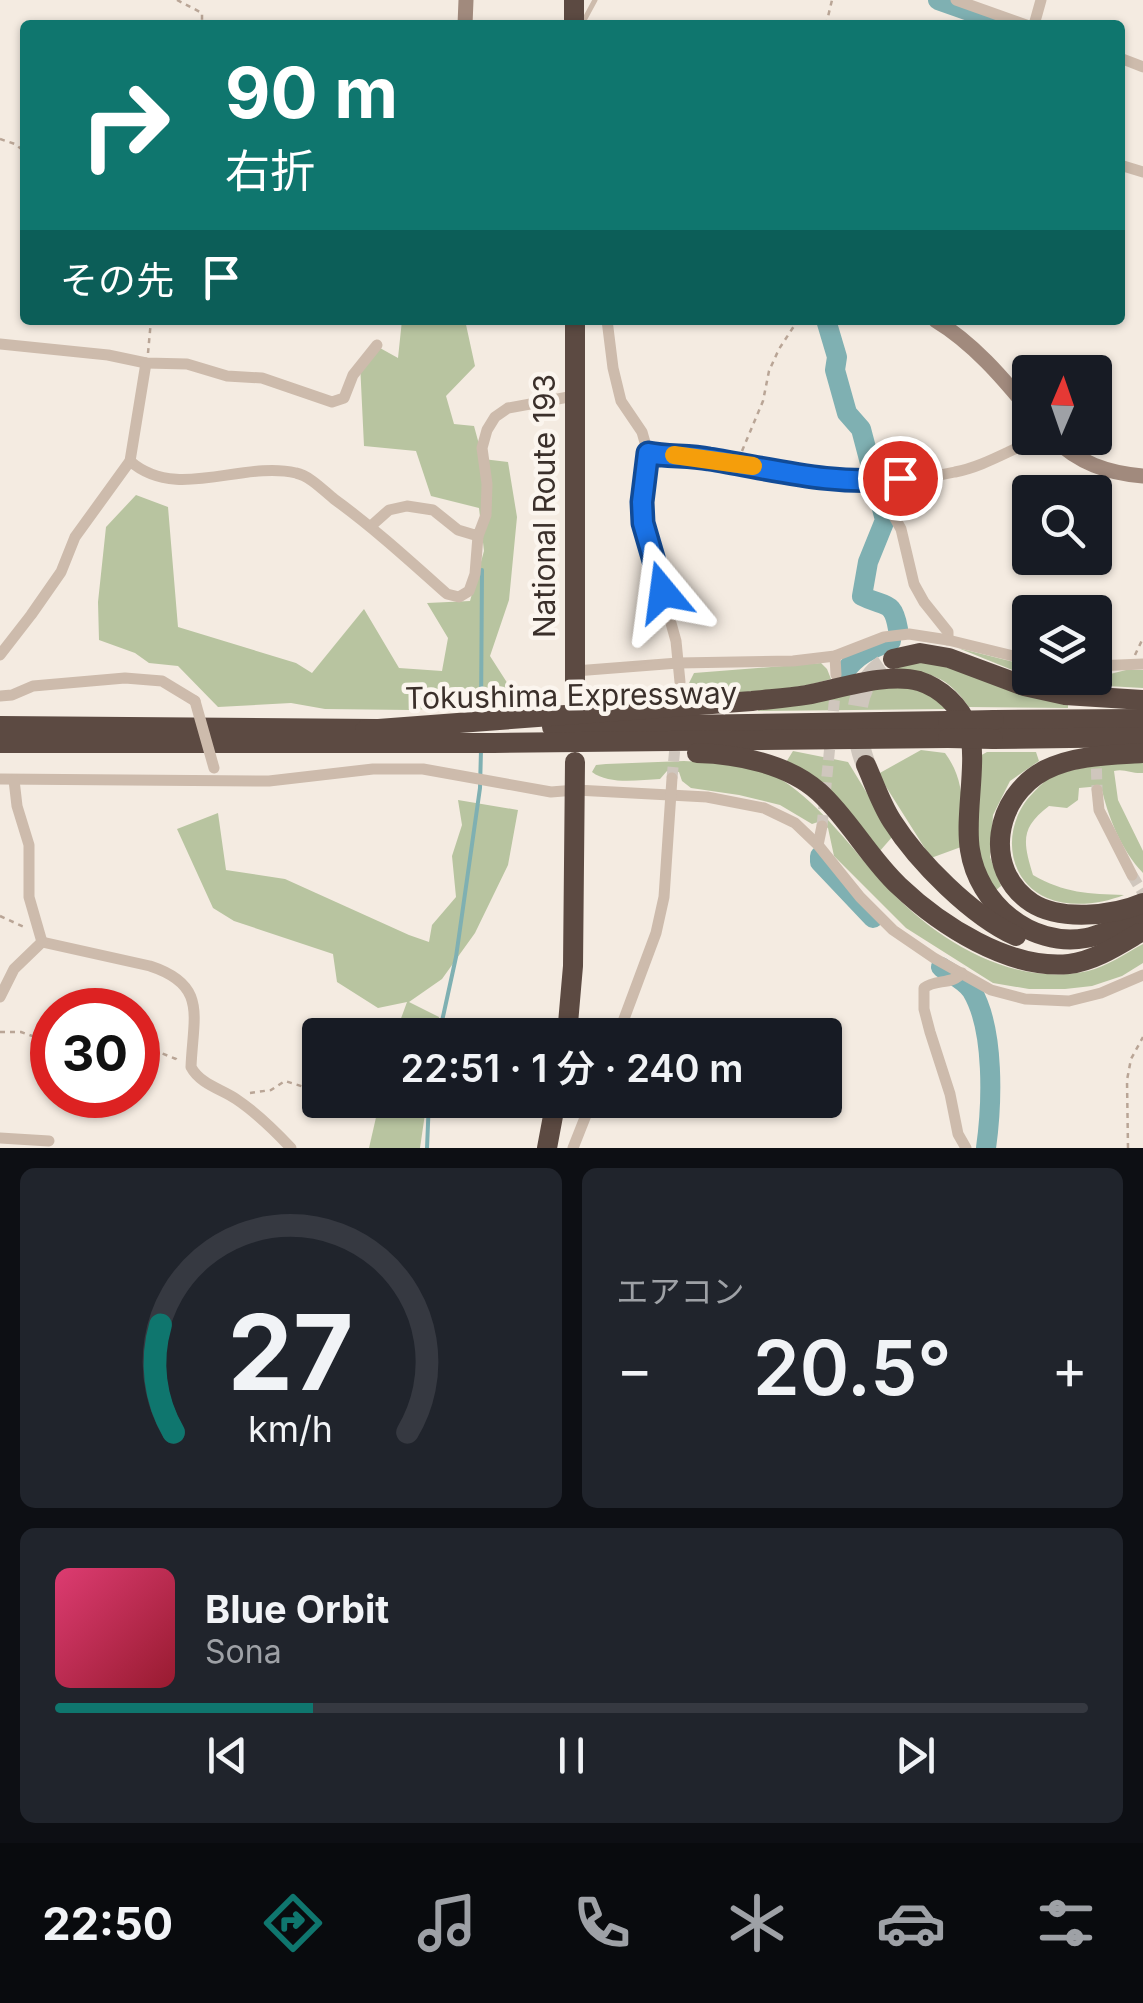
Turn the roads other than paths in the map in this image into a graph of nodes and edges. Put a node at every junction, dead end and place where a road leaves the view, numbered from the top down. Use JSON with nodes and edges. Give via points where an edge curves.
{"nodes":[{"id":1,"x":596,"y":0,"type":"edge"},
{"id":2,"x":956,"y":0,"type":"edge"},
{"id":3,"x":581,"y":20,"type":"edge"},
{"id":4,"x":1015,"y":20,"type":"edge"},
{"id":5,"x":575,"y":325,"type":"edge"},
{"id":6,"x":607,"y":325,"type":"edge"},
{"id":7,"x":943,"y":325,"type":"edge"},
{"id":8,"x":0,"y":344,"type":"edge"},
{"id":9,"x":376,"y":345,"type":"dead end"},
{"id":10,"x":146,"y":362,"type":"junction"},
{"id":11,"x":1012,"y":390,"type":"edge"},
{"id":12,"x":574,"y":396,"type":"junction"},
{"id":13,"x":1012,"y":450,"type":"edge"},
{"id":14,"x":648,"y":453,"type":"junction"},
{"id":15,"x":1074,"y":455,"type":"edge"},
{"id":16,"x":130,"y":461,"type":"junction"},
{"id":17,"x":1143,"y":476,"type":"edge"},
{"id":18,"x":877,"y":481,"type":"junction"},
{"id":19,"x":372,"y":526,"type":"junction"},
{"id":20,"x":478,"y":536,"type":"junction"},
{"id":21,"x":948,"y":640,"type":"junction"},
{"id":22,"x":0,"y":655,"type":"edge"},
{"id":23,"x":835,"y":656,"type":"junction"},
{"id":24,"x":1012,"y":656,"type":"edge"},
{"id":25,"x":892,"y":660,"type":"tunnel mouth"},
{"id":26,"x":678,"y":663,"type":"junction"},
{"id":27,"x":1139,"y":664,"type":"edge"},
{"id":28,"x":1112,"y":665,"type":"edge"},
{"id":29,"x":836,"y":675,"type":"tunnel mouth"},
{"id":30,"x":575,"y":682,"type":"joint"},
{"id":31,"x":680,"y":682,"type":"dead end"},
{"id":32,"x":0,"y":696,"type":"edge"},
{"id":33,"x":1143,"y":700,"type":"edge"},
{"id":34,"x":1143,"y":718,"type":"edge"},
{"id":35,"x":0,"y":726,"type":"edge"},
{"id":36,"x":994,"y":729,"type":"junction"},
{"id":37,"x":366,"y":730,"type":"junction"},
{"id":38,"x":948,"y":730,"type":"junction"},
{"id":39,"x":1143,"y":737,"type":"edge"},
{"id":40,"x":0,"y":743,"type":"edge"},
{"id":41,"x":494,"y":743,"type":"junction"},
{"id":42,"x":1143,"y":753,"type":"edge"},
{"id":43,"x":575,"y":762,"type":"dead end"},
{"id":44,"x":866,"y":765,"type":"tunnel mouth"},
{"id":45,"x":215,"y":774,"type":"junction"},
{"id":46,"x":672,"y":778,"type":"tunnel mouth"},
{"id":47,"x":7,"y":779,"type":"edge"},
{"id":48,"x":576,"y":790,"type":"junction"},
{"id":49,"x":1097,"y":790,"type":"tunnel mouth"},
{"id":50,"x":671,"y":794,"type":"junction"},
{"id":51,"x":822,"y":826,"type":"tunnel mouth"},
{"id":52,"x":818,"y":844,"type":"junction"},
{"id":53,"x":1132,"y":875,"type":"tunnel mouth"},
{"id":54,"x":1143,"y":903,"type":"edge"},
{"id":55,"x":1142,"y":926,"type":"edge"},
{"id":56,"x":40,"y":938,"type":"junction"},
{"id":57,"x":1143,"y":975,"type":"edge"},
{"id":58,"x":958,"y":977,"type":"junction"},
{"id":59,"x":0,"y":997,"type":"edge"},
{"id":60,"x":568,"y":1018,"type":"edge"},
{"id":61,"x":624,"y":1018,"type":"edge"},
{"id":62,"x":553,"y":1118,"type":"edge"},
{"id":63,"x":585,"y":1118,"type":"edge"},
{"id":64,"x":0,"y":1138,"type":"edge"},
{"id":65,"x":49,"y":1140,"type":"dead end"},
{"id":66,"x":291,"y":1148,"type":"edge"},
{"id":67,"x":547,"y":1148,"type":"edge"},
{"id":68,"x":573,"y":1148,"type":"edge"},
{"id":69,"x":966,"y":1148,"type":"edge"}],
"edges":[{"from":1,"to":3,"type":"lane"},
{"from":2,"to":4,"type":"street"},
{"from":5,"to":12,"type":"highway","name":"National Route 193"},
{"from":6,"to":14,"type":"street","via":[[621,401]]},
{"from":7,"to":11,"type":"street"},
{"from":8,"to":10,"type":"street"},
{"from":9,"to":10,"type":"street","via":[[344,398],[332,402],[262,378]]},
{"from":10,"to":16,"type":"street"},
{"from":12,"to":20,"type":"street","via":[[508,408],[486,430],[486,515]]},
{"from":12,"to":30,"type":"highway","name":"National Route 193"},
{"from":13,"to":18,"type":"street","via":[[964,470]]},
{"from":14,"to":18,"type":"street"},
{"from":14,"to":26,"type":"street","via":[[643,523]]},
{"from":15,"to":17,"type":"street","via":[[1116,474]]},
{"from":16,"to":19,"type":"street","via":[[172,479],[301,474]]},
{"from":16,"to":22,"type":"street"},
{"from":18,"to":21,"type":"street","via":[[901,529],[914,584]]},
{"from":19,"to":20,"type":"street","via":[[389,510],[407,506],[433,510]]},
{"from":19,"to":20,"type":"street","via":[[447,594],[460,596],[469,592],[475,574]]},
{"from":21,"to":23,"type":"street","via":[[884,637]]},
{"from":21,"to":24,"type":"street"},
{"from":23,"to":26,"type":"street"},
{"from":23,"to":29,"type":"street"},
{"from":25,"to":33,"type":"highway","via":[[920,653],[1024,686]]},
{"from":26,"to":30,"type":"street"},
{"from":26,"to":31,"type":"street"},
{"from":27,"to":28,"type":"street"},
{"from":32,"to":45,"type":"street","bridge":true,"via":[[32,686],[162,681],[195,700]]},
{"from":34,"to":36,"type":"highway","name":"Tokushima Expressway"},
{"from":35,"to":37,"type":"highway","name":"Tokushima Expressway"},
{"from":36,"to":38,"type":"highway","name":"Tokushima Expressway","bridge":true},
{"from":36,"to":39,"type":"highway","name":"Tokushima Expressway"},
{"from":37,"to":38,"type":"highway","name":"Tokushima Expressway"},
{"from":37,"to":55,"type":"highway","via":[[752,701],[918,681],[939,690],[968,727],[970,851],[996,907],[1021,926],[1056,938]]},
{"from":38,"to":41,"type":"highway","name":"Tokushima Expressway"},
{"from":40,"to":41,"type":"highway","name":"Tokushima Expressway"},
{"from":41,"to":55,"type":"highway","via":[[710,753],[794,775],[818,791],[898,885],[941,920],[1036,963],[1098,956]]},
{"from":42,"to":54,"type":"highway","via":[[1045,770],[1004,812],[1000,839],[1014,887],[1033,904],[1088,915]]},
{"from":43,"to":48,"type":"highway"},
{"from":44,"to":55,"type":"highway","via":[[891,821],[964,903],[1005,931],[1038,946],[1075,950],[1102,946]]},
{"from":45,"to":47,"type":"street"},
{"from":45,"to":48,"type":"street","via":[[269,782],[373,768],[423,769],[551,792]]},
{"from":46,"to":50,"type":"street"},
{"from":47,"to":56,"type":"street","via":[[29,845],[29,896]]},
{"from":48,"to":50,"type":"street"},
{"from":48,"to":60,"type":"highway"},
{"from":49,"to":53,"type":"street","via":[[1099,810]]},
{"from":50,"to":52,"type":"street","via":[[764,808],[795,822]]},
{"from":50,"to":61,"type":"street","via":[[664,898]]},
{"from":51,"to":52,"type":"street"},
{"from":52,"to":58,"type":"street","via":[[893,930]]},
{"from":56,"to":59,"type":"street"},
{"from":56,"to":66,"type":"street","via":[[150,966],[185,983],[193,997],[196,1076]]},
{"from":57,"to":58,"type":"street","via":[[1070,1001],[1025,998]]},
{"from":58,"to":69,"type":"street","via":[[928,984],[924,1009]]},
{"from":62,"to":67,"type":"highway"},
{"from":63,"to":68,"type":"street"},
{"from":64,"to":65,"type":"street"}]}
